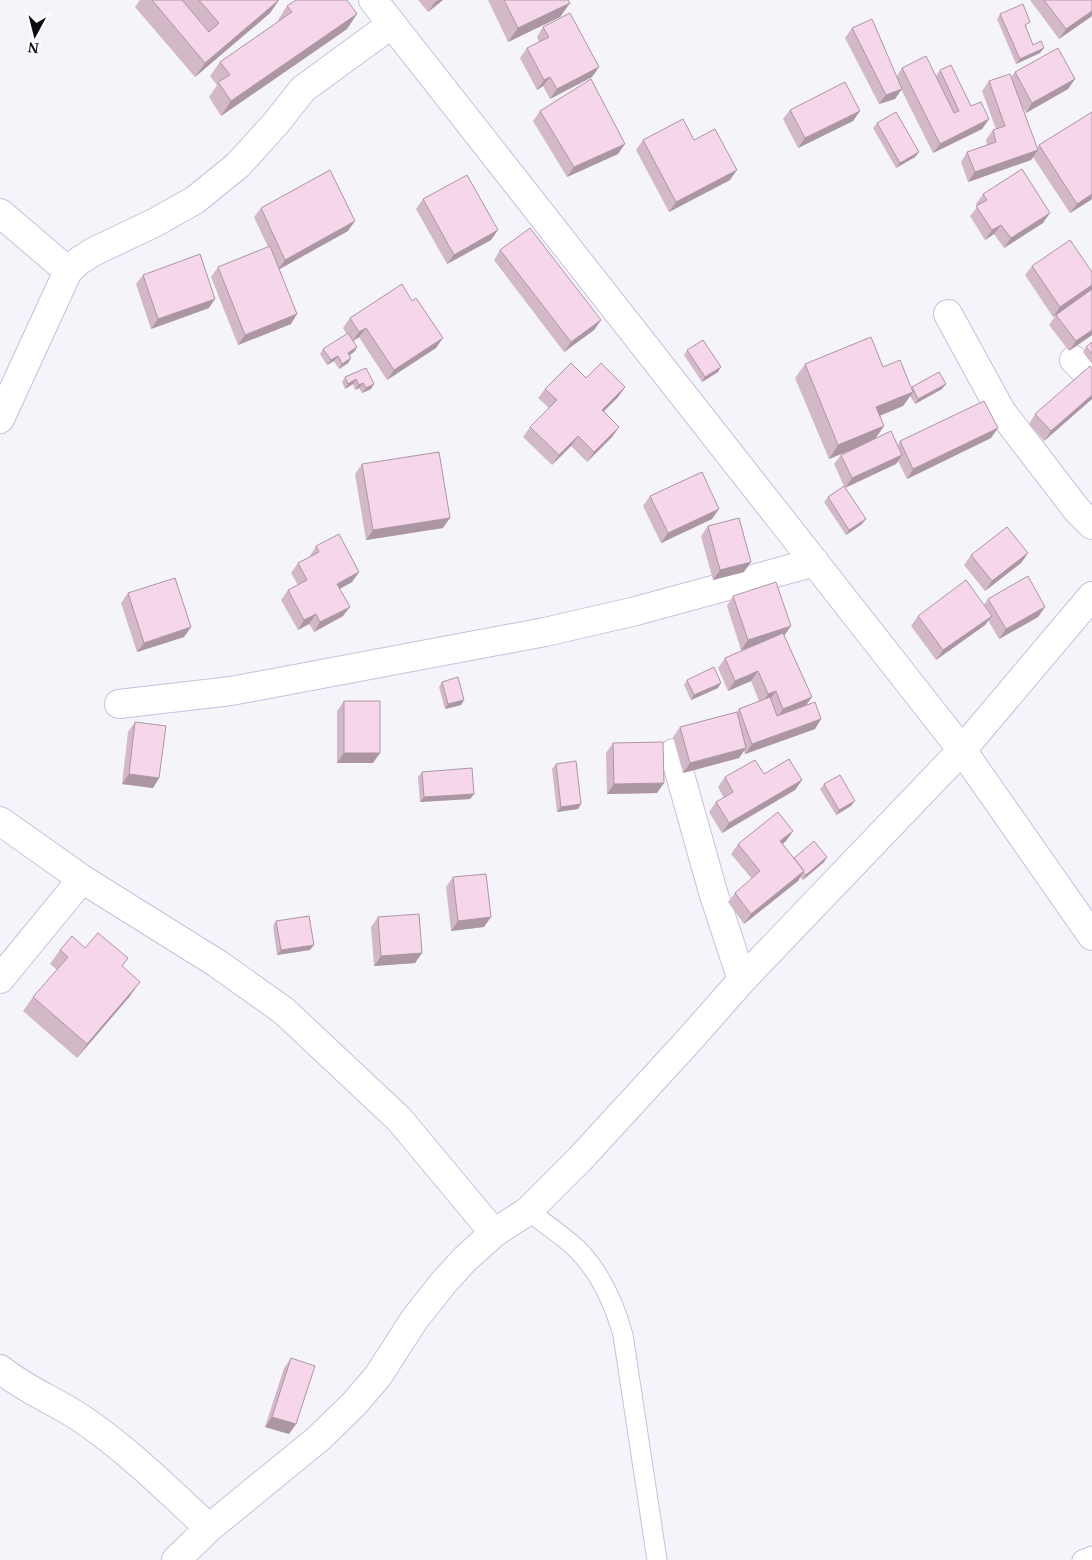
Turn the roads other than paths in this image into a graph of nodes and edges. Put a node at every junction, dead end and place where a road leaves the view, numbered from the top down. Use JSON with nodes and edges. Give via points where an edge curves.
{"nodes":[{"id":1,"x":373,"y":0,"type":"edge"},
{"id":2,"x":392,"y":24,"type":"junction"},
{"id":3,"x":0,"y":213,"type":"edge"},
{"id":4,"x":68,"y":271,"type":"junction"},
{"id":5,"x":948,"y":314,"type":"dead end"},
{"id":6,"x":0,"y":419,"type":"edge"},
{"id":7,"x":1092,"y":525,"type":"edge"},
{"id":8,"x":815,"y":562,"type":"junction"},
{"id":9,"x":1092,"y":596,"type":"edge"},
{"id":10,"x":120,"y":704,"type":"dead end"},
{"id":11,"x":962,"y":750,"type":"junction"},
{"id":12,"x":674,"y":753,"type":"dead end"},
{"id":13,"x":0,"y":821,"type":"edge"},
{"id":14,"x":82,"y":879,"type":"junction"},
{"id":15,"x":1092,"y":936,"type":"edge"},
{"id":16,"x":0,"y":979,"type":"edge"},
{"id":17,"x":742,"y":980,"type":"junction"},
{"id":18,"x":528,"y":1211,"type":"junction"},
{"id":19,"x":494,"y":1233,"type":"junction"},
{"id":20,"x":0,"y":1369,"type":"edge"},
{"id":21,"x":209,"y":1528,"type":"junction"},
{"id":22,"x":1092,"y":1556,"type":"edge"},
{"id":23,"x":176,"y":1560,"type":"edge"},
{"id":24,"x":658,"y":1560,"type":"edge"},
{"id":25,"x":1082,"y":1560,"type":"edge"}],
"edges":[{"from":1,"to":2,"type":"street"},
{"from":2,"to":4,"type":"street","via":[[303,90],[238,165],[195,200],[93,252]]},
{"from":2,"to":8,"type":"street"},
{"from":3,"to":4,"type":"street"},
{"from":4,"to":6,"type":"street"},
{"from":5,"to":7,"type":"street","via":[[1001,411]]},
{"from":8,"to":10,"type":"street","via":[[636,611],[544,632],[231,691]]},
{"from":8,"to":11,"type":"street"},
{"from":9,"to":11,"type":"street"},
{"from":11,"to":15,"type":"street"},
{"from":11,"to":17,"type":"street"},
{"from":12,"to":17,"type":"street","via":[[713,892]]},
{"from":13,"to":14,"type":"street"},
{"from":14,"to":16,"type":"street"},
{"from":14,"to":19,"type":"street","via":[[218,964],[284,1011],[399,1119]]},
{"from":17,"to":18,"type":"street","via":[[580,1159]]},
{"from":18,"to":19,"type":"street"},
{"from":18,"to":24,"type":"lane","via":[[591,1264],[616,1310],[623,1335]]},
{"from":19,"to":21,"type":"street","via":[[444,1282],[414,1320],[378,1376],[354,1404],[318,1439]]},
{"from":20,"to":21,"type":"street","via":[[84,1420],[131,1457]]},
{"from":21,"to":23,"type":"street"},
{"from":22,"to":25,"type":"lane"}]}
